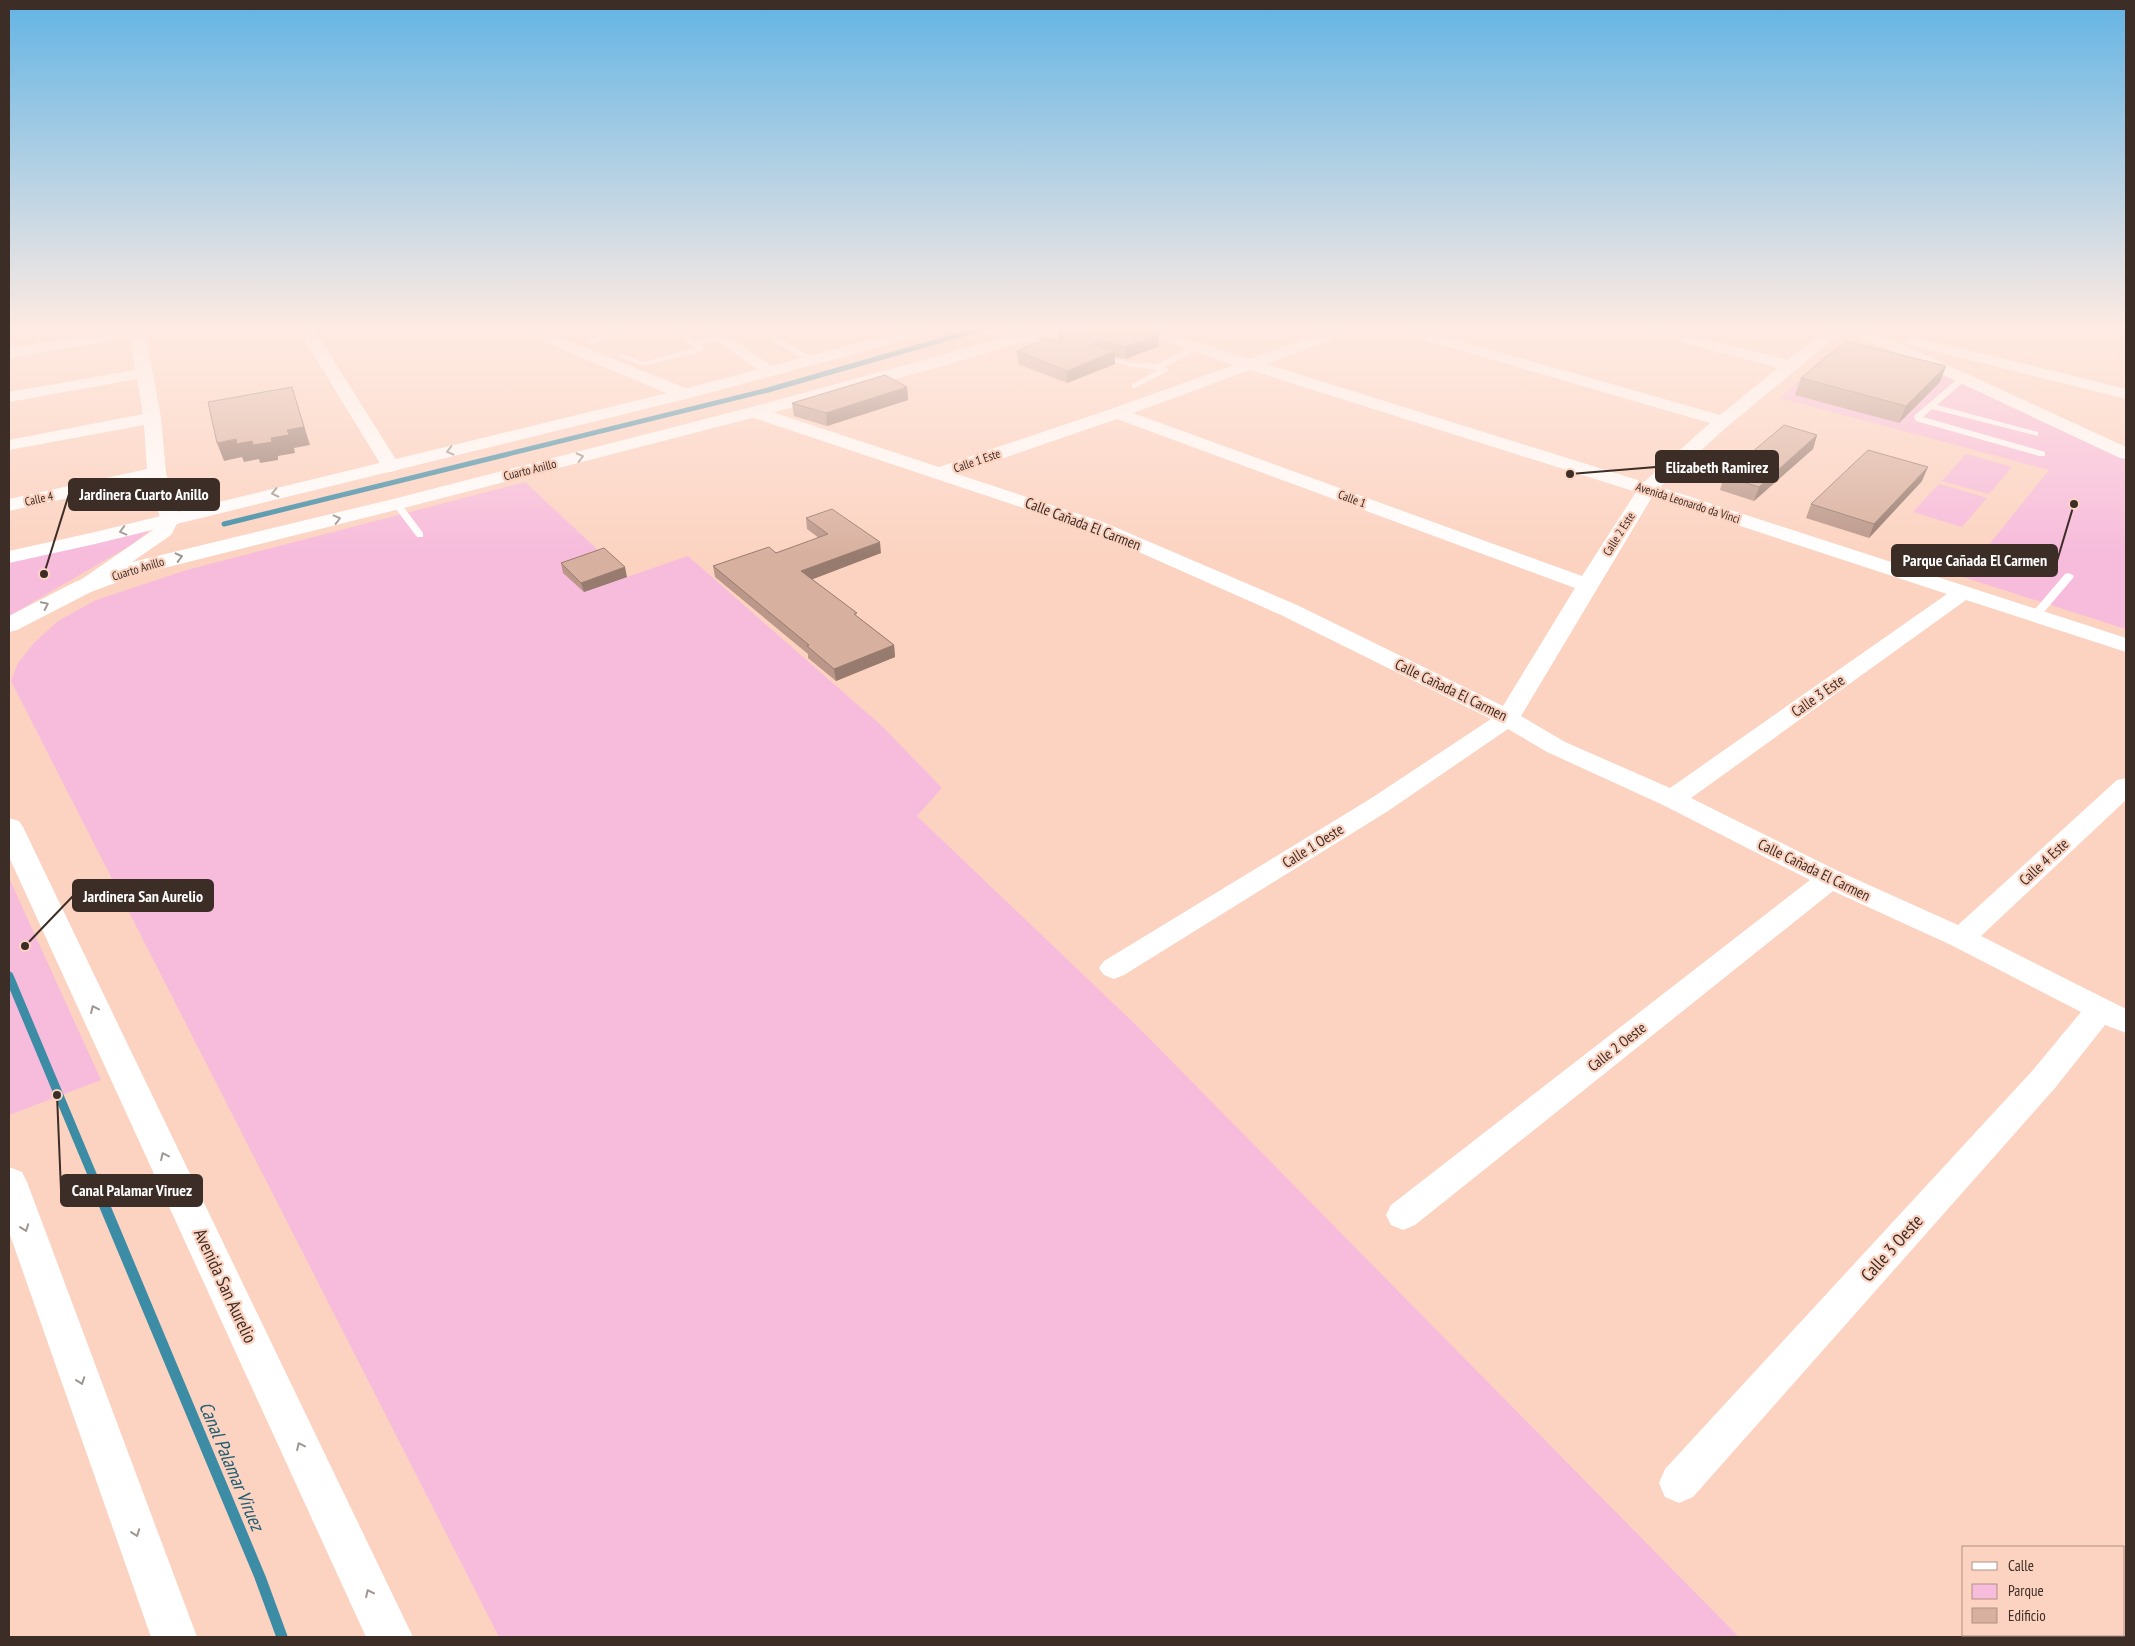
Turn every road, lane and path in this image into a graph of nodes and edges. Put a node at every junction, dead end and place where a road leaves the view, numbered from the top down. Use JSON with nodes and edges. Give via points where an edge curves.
{"nodes":[{"id":1,"x":149,"y":403,"type":"edge"},
{"id":2,"x":352,"y":403,"type":"edge"},
{"id":3,"x":648,"y":403,"type":"edge"},
{"id":4,"x":777,"y":403,"type":"edge"},
{"id":5,"x":1145,"y":403,"type":"edge"},
{"id":6,"x":1372,"y":403,"type":"edge"},
{"id":7,"x":1660,"y":403,"type":"edge"},
{"id":8,"x":1745,"y":403,"type":"edge"},
{"id":9,"x":1934,"y":403,"type":"edge"},
{"id":10,"x":2017,"y":403,"type":"edge"},
{"id":11,"x":1930,"y":406,"type":"junction"},
{"id":12,"x":754,"y":412,"type":"junction"},
{"id":13,"x":1117,"y":413,"type":"junction"},
{"id":14,"x":152,"y":418,"type":"junction"},
{"id":15,"x":1723,"y":421,"type":"junction"},
{"id":16,"x":2035,"y":434,"type":"dead end"},
{"id":17,"x":9,"y":445,"type":"edge"},
{"id":18,"x":2042,"y":454,"type":"dead end"},
{"id":19,"x":2126,"y":454,"type":"edge"},
{"id":20,"x":391,"y":466,"type":"junction"},
{"id":21,"x":157,"y":473,"type":"junction"},
{"id":22,"x":938,"y":474,"type":"junction"},
{"id":23,"x":1647,"y":489,"type":"junction"},
{"id":24,"x":397,"y":504,"type":"junction"},
{"id":25,"x":9,"y":505,"type":"edge"},
{"id":26,"x":170,"y":518,"type":"junction"},
{"id":27,"x":420,"y":535,"type":"dead end"},
{"id":28,"x":9,"y":557,"type":"edge"},
{"id":29,"x":2069,"y":576,"type":"dead end"},
{"id":30,"x":1587,"y":585,"type":"junction"},
{"id":31,"x":83,"y":587,"type":"junction"},
{"id":32,"x":1963,"y":592,"type":"junction"},
{"id":33,"x":2036,"y":616,"type":"junction"},
{"id":34,"x":9,"y":625,"type":"edge"},
{"id":35,"x":2126,"y":645,"type":"edge"},
{"id":36,"x":1508,"y":718,"type":"junction"},
{"id":37,"x":2126,"y":786,"type":"edge"},
{"id":38,"x":1672,"y":799,"type":"junction"},
{"id":39,"x":9,"y":827,"type":"edge"},
{"id":40,"x":1830,"y":879,"type":"junction"},
{"id":41,"x":1961,"y":938,"type":"junction"},
{"id":42,"x":1114,"y":968,"type":"dead end"},
{"id":43,"x":2114,"y":1015,"type":"edge"},
{"id":44,"x":9,"y":1182,"type":"edge"},
{"id":45,"x":1403,"y":1215,"type":"dead end"},
{"id":46,"x":1679,"y":1483,"type":"dead end"},
{"id":47,"x":174,"y":1637,"type":"edge"},
{"id":48,"x":390,"y":1637,"type":"edge"}],
"edges":[{"from":1,"to":14,"type":"street"},
{"from":2,"to":20,"type":"street"},
{"from":3,"to":20,"type":"main road","name":"Cuarto Anillo","one_way":true},
{"from":4,"to":12,"type":"main road","name":"Cuarto Anillo"},
{"from":5,"to":13,"type":"street","name":"Calle 1 Este"},
{"from":6,"to":23,"type":"street","name":"Avenida Leonardo da Vinci"},
{"from":7,"to":15,"type":"street"},
{"from":8,"to":15,"type":"street","name":"Calle 2 Este"},
{"from":9,"to":11,"type":"lane"},
{"from":10,"to":19,"type":"street"},
{"from":11,"to":16,"type":"lane"},
{"from":11,"to":18,"type":"lane","via":[[1918,417],[1923,422]]},
{"from":12,"to":22,"type":"street","name":"Calle Cañada El Carmen"},
{"from":24,"to":12,"type":"main road","name":"Cuarto Anillo","one_way":true},
{"from":13,"to":22,"type":"street","name":"Calle 1 Este"},
{"from":13,"to":30,"type":"street","name":"Calle 1"},
{"from":14,"to":17,"type":"street"},
{"from":14,"to":21,"type":"street"},
{"from":15,"to":23,"type":"street","name":"Calle 2 Este"},
{"from":20,"to":26,"type":"main road","name":"Cuarto Anillo","one_way":true},
{"from":21,"to":25,"type":"street","name":"Calle 4"},
{"from":21,"to":26,"type":"street"},
{"from":22,"to":36,"type":"street","name":"Calle Cañada El Carmen","via":[[1096,526],[1289,610]]},
{"from":23,"to":30,"type":"street","name":"Calle 2 Este"},
{"from":23,"to":32,"type":"street","name":"Avenida Leonardo da Vinci"},
{"from":24,"to":27,"type":"lane"},
{"from":31,"to":24,"type":"main road","name":"Cuarto Anillo","one_way":true,"via":[[128,570]]},
{"from":26,"to":28,"type":"main road","name":"Cuarto Anillo","one_way":true},
{"from":26,"to":31,"type":"street","via":[[164,531]]},
{"from":29,"to":33,"type":"lane"},
{"from":30,"to":36,"type":"street","name":"Calle 2 Este"},
{"from":34,"to":31,"type":"main road","name":"Cuarto Anillo","one_way":true},
{"from":32,"to":33,"type":"street","name":"Avenida Leonardo da Vinci"},
{"from":32,"to":38,"type":"street","name":"Calle 3 Este"},
{"from":33,"to":35,"type":"street","name":"Avenida Leonardo da Vinci"},
{"from":36,"to":38,"type":"street","name":"Calle Cañada El Carmen","via":[[1556,747]]},
{"from":36,"to":42,"type":"street","name":"Calle 1 Oeste","via":[[1379,805]]},
{"from":37,"to":41,"type":"street","name":"Calle 4 Este"},
{"from":38,"to":40,"type":"street","name":"Calle Cañada El Carmen"},
{"from":48,"to":39,"type":"main road","name":"Avenida San Aurelio","one_way":true},
{"from":40,"to":41,"type":"street","name":"Calle Cañada El Carmen"},
{"from":40,"to":45,"type":"street","name":"Calle 2 Oeste"},
{"from":41,"to":43,"type":"street","name":"Calle Cañada El Carmen"},
{"from":43,"to":46,"type":"street","name":"Calle 3 Oeste","via":[[2044,1079]]},
{"from":44,"to":47,"type":"main road","one_way":true}]}
